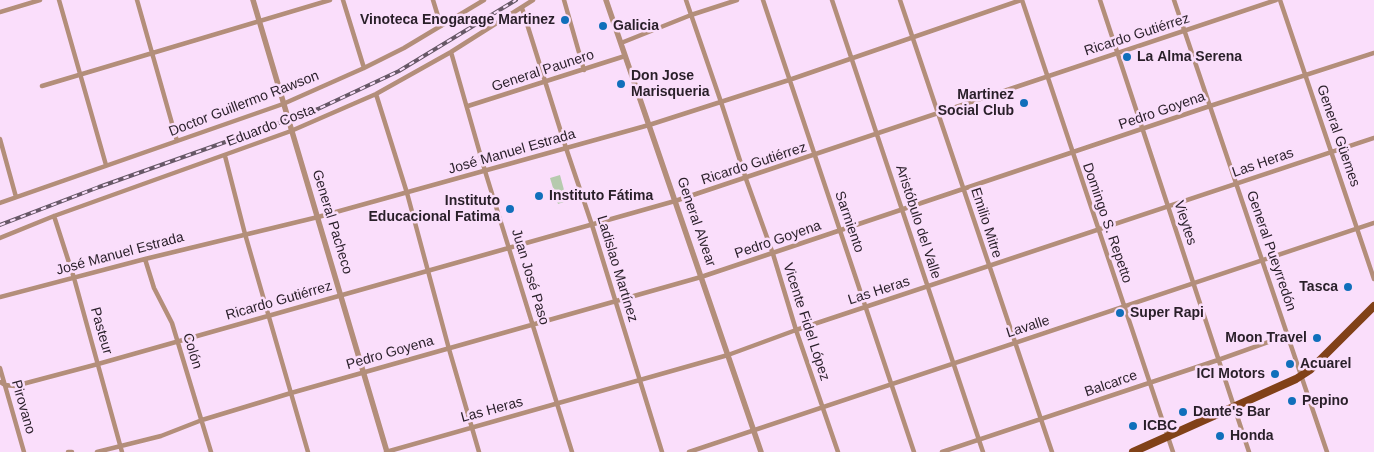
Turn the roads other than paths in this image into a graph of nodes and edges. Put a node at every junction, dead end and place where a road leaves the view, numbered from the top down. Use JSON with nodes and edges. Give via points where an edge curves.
{"nodes":[{"id":1,"x":40,"y":0,"type":"edge"},
{"id":2,"x":59,"y":0,"type":"edge"},
{"id":3,"x":137,"y":0,"type":"edge"},
{"id":4,"x":253,"y":0,"type":"edge"},
{"id":5,"x":330,"y":0,"type":"edge"},
{"id":6,"x":343,"y":0,"type":"edge"},
{"id":7,"x":433,"y":0,"type":"edge"},
{"id":8,"x":484,"y":0,"type":"edge"},
{"id":9,"x":533,"y":0,"type":"edge"},
{"id":10,"x":564,"y":0,"type":"edge"},
{"id":11,"x":606,"y":0,"type":"edge"},
{"id":12,"x":686,"y":0,"type":"edge"},
{"id":13,"x":736,"y":0,"type":"edge"},
{"id":14,"x":762,"y":0,"type":"edge"},
{"id":15,"x":832,"y":0,"type":"edge"},
{"id":16,"x":900,"y":0,"type":"edge"},
{"id":17,"x":1021,"y":0,"type":"edge"},
{"id":18,"x":1100,"y":0,"type":"edge"},
{"id":19,"x":1174,"y":0,"type":"edge"},
{"id":20,"x":1276,"y":0,"type":"edge"},
{"id":21,"x":1280,"y":0,"type":"edge"},
{"id":22,"x":522,"y":8,"type":"junction"},
{"id":23,"x":0,"y":12,"type":"edge"},
{"id":24,"x":691,"y":15,"type":"junction"},
{"id":25,"x":259,"y":22,"type":"junction"},
{"id":26,"x":441,"y":26,"type":"junction"},
{"id":27,"x":1185,"y":31,"type":"junction"},
{"id":28,"x":913,"y":38,"type":"junction"},
{"id":29,"x":620,"y":43,"type":"junction"},
{"id":30,"x":451,"y":52,"type":"junction"},
{"id":31,"x":152,"y":53,"type":"junction"},
{"id":32,"x":1117,"y":53,"type":"junction"},
{"id":33,"x":1374,"y":53,"type":"edge"},
{"id":34,"x":625,"y":56,"type":"junction"},
{"id":35,"x":852,"y":59,"type":"junction"},
{"id":36,"x":364,"y":68,"type":"junction"},
{"id":37,"x":584,"y":70,"type":"junction"},
{"id":38,"x":80,"y":74,"type":"junction"},
{"id":39,"x":1306,"y":75,"type":"junction"},
{"id":40,"x":1046,"y":76,"type":"junction"},
{"id":41,"x":789,"y":80,"type":"junction"},
{"id":42,"x":545,"y":82,"type":"junction"},
{"id":43,"x":42,"y":86,"type":"dead end"},
{"id":44,"x":376,"y":94,"type":"junction"},
{"id":45,"x":722,"y":102,"type":"junction"},
{"id":46,"x":283,"y":104,"type":"junction"},
{"id":47,"x":468,"y":106,"type":"junction"},
{"id":48,"x":1210,"y":106,"type":"junction"},
{"id":49,"x":938,"y":114,"type":"junction"},
{"id":50,"x":649,"y":125,"type":"junction"},
{"id":51,"x":1143,"y":130,"type":"junction"},
{"id":52,"x":291,"y":131,"type":"junction"},
{"id":53,"x":877,"y":134,"type":"junction"},
{"id":54,"x":1374,"y":138,"type":"edge"},
{"id":55,"x":0,"y":139,"type":"edge"},
{"id":56,"x":177,"y":141,"type":"junction"},
{"id":57,"x":566,"y":148,"type":"junction"},
{"id":58,"x":1072,"y":152,"type":"junction"},
{"id":59,"x":1331,"y":152,"type":"junction"},
{"id":60,"x":225,"y":156,"type":"junction"},
{"id":61,"x":815,"y":156,"type":"junction"},
{"id":62,"x":106,"y":165,"type":"junction"},
{"id":63,"x":485,"y":171,"type":"junction"},
{"id":64,"x":746,"y":179,"type":"junction"},
{"id":65,"x":1237,"y":184,"type":"junction"},
{"id":66,"x":964,"y":190,"type":"junction"},
{"id":67,"x":407,"y":193,"type":"junction"},
{"id":68,"x":16,"y":197,"type":"junction"},
{"id":69,"x":675,"y":201,"type":"junction"},
{"id":70,"x":1,"y":202,"type":"edge"},
{"id":71,"x":1168,"y":207,"type":"junction"},
{"id":72,"x":903,"y":210,"type":"junction"},
{"id":73,"x":54,"y":216,"type":"junction"},
{"id":74,"x":318,"y":217,"type":"junction"},
{"id":75,"x":1374,"y":223,"type":"edge"},
{"id":76,"x":592,"y":224,"type":"junction"},
{"id":77,"x":1357,"y":228,"type":"junction"},
{"id":78,"x":1098,"y":230,"type":"junction"},
{"id":79,"x":840,"y":231,"type":"junction"},
{"id":80,"x":245,"y":234,"type":"junction"},
{"id":81,"x":0,"y":238,"type":"edge"},
{"id":82,"x":509,"y":249,"type":"junction"},
{"id":83,"x":773,"y":254,"type":"junction"},
{"id":84,"x":145,"y":259,"type":"junction"},
{"id":85,"x":1262,"y":260,"type":"junction"},
{"id":86,"x":989,"y":267,"type":"junction"},
{"id":87,"x":428,"y":271,"type":"junction"},
{"id":88,"x":74,"y":278,"type":"junction"},
{"id":89,"x":701,"y":278,"type":"junction"},
{"id":90,"x":1374,"y":279,"type":"edge"},
{"id":91,"x":1193,"y":284,"type":"junction"},
{"id":92,"x":928,"y":287,"type":"junction"},
{"id":93,"x":340,"y":295,"type":"junction"},
{"id":94,"x":0,"y":297,"type":"edge"},
{"id":95,"x":616,"y":302,"type":"junction"},
{"id":96,"x":1374,"y":306,"type":"edge"},
{"id":97,"x":1124,"y":307,"type":"junction"},
{"id":98,"x":866,"y":308,"type":"junction"},
{"id":99,"x":269,"y":317,"type":"junction"},
{"id":100,"x":533,"y":325,"type":"junction"},
{"id":101,"x":796,"y":330,"type":"junction"},
{"id":102,"x":1288,"y":335,"type":"junction"},
{"id":103,"x":178,"y":341,"type":"junction"},
{"id":104,"x":1015,"y":343,"type":"junction"},
{"id":105,"x":449,"y":348,"type":"junction"},
{"id":106,"x":728,"y":355,"type":"junction"},
{"id":107,"x":1218,"y":360,"type":"junction"},
{"id":108,"x":953,"y":363,"type":"junction"},
{"id":109,"x":98,"y":364,"type":"junction"},
{"id":110,"x":0,"y":368,"type":"edge"},
{"id":111,"x":364,"y":373,"type":"junction"},
{"id":112,"x":1302,"y":376,"type":"junction"},
{"id":113,"x":639,"y":381,"type":"junction"},
{"id":114,"x":1149,"y":382,"type":"junction"},
{"id":115,"x":2,"y":383,"type":"edge"},
{"id":116,"x":891,"y":384,"type":"junction"},
{"id":117,"x":290,"y":393,"type":"junction"},
{"id":118,"x":557,"y":404,"type":"junction"},
{"id":119,"x":823,"y":407,"type":"junction"},
{"id":120,"x":1234,"y":407,"type":"junction"},
{"id":121,"x":202,"y":420,"type":"junction"},
{"id":122,"x":1041,"y":420,"type":"junction"},
{"id":123,"x":471,"y":427,"type":"junction"},
{"id":124,"x":754,"y":430,"type":"junction"},
{"id":125,"x":1168,"y":437,"type":"junction"},
{"id":126,"x":979,"y":440,"type":"junction"},
{"id":127,"x":121,"y":446,"type":"junction"},
{"id":128,"x":24,"y":452,"type":"edge"},
{"id":129,"x":68,"y":452,"type":"edge"},
{"id":130,"x":72,"y":452,"type":"edge"},
{"id":131,"x":97,"y":452,"type":"edge"},
{"id":132,"x":122,"y":452,"type":"edge"},
{"id":133,"x":211,"y":452,"type":"edge"},
{"id":134,"x":308,"y":452,"type":"edge"},
{"id":135,"x":387,"y":452,"type":"edge"},
{"id":136,"x":479,"y":452,"type":"edge"},
{"id":137,"x":572,"y":452,"type":"edge"},
{"id":138,"x":662,"y":452,"type":"edge"},
{"id":139,"x":689,"y":452,"type":"edge"},
{"id":140,"x":761,"y":452,"type":"edge"},
{"id":141,"x":838,"y":452,"type":"edge"},
{"id":142,"x":914,"y":452,"type":"edge"},
{"id":143,"x":942,"y":452,"type":"edge"},
{"id":144,"x":983,"y":452,"type":"edge"},
{"id":145,"x":1052,"y":452,"type":"edge"},
{"id":146,"x":1133,"y":452,"type":"edge"},
{"id":147,"x":1173,"y":452,"type":"edge"},
{"id":148,"x":1249,"y":452,"type":"edge"},
{"id":149,"x":1327,"y":452,"type":"edge"}],
"edges":[{"from":1,"to":23,"type":"street"},
{"from":2,"to":38,"type":"street"},
{"from":3,"to":31,"type":"street"},
{"from":4,"to":25,"type":"street","name":"General Pacheco"},
{"from":5,"to":25,"type":"street"},
{"from":6,"to":36,"type":"street"},
{"from":7,"to":26,"type":"street"},
{"from":8,"to":26,"type":"street","name":"Doctor Guillermo Rawson"},
{"from":9,"to":22,"type":"street","name":"Eduardo Costa"},
{"from":10,"to":37,"type":"street"},
{"from":11,"to":29,"type":"street","name":"General Alvear"},
{"from":12,"to":24,"type":"street","name":"Vicente Fidel López"},
{"from":13,"to":24,"type":"street"},
{"from":14,"to":41,"type":"street","name":"Sarmiento"},
{"from":15,"to":35,"type":"street","name":"Aristóbulo del Valle"},
{"from":16,"to":28,"type":"street","name":"Emilio Mitre"},
{"from":17,"to":28,"type":"street","name":"José Manuel Estrada"},
{"from":17,"to":40,"type":"street","name":"Domingo S. Repetto"},
{"from":18,"to":32,"type":"street","name":"Vieytes"},
{"from":19,"to":27,"type":"street","name":"General Pueyrredón"},
{"from":20,"to":27,"type":"street","name":"Ricardo Gutiérrez"},
{"from":21,"to":39,"type":"street","name":"General Güemes"},
{"from":22,"to":30,"type":"street","name":"Eduardo Costa"},
{"from":22,"to":42,"type":"street","name":"Ladislao Martínez"},
{"from":24,"to":29,"type":"street"},
{"from":24,"to":45,"type":"street","name":"Vicente Fidel López"},
{"from":25,"to":31,"type":"street"},
{"from":25,"to":46,"type":"street","name":"General Pacheco"},
{"from":26,"to":36,"type":"street","name":"Doctor Guillermo Rawson"},
{"from":27,"to":32,"type":"street","name":"Ricardo Gutiérrez"},
{"from":27,"to":48,"type":"street","name":"General Pueyrredón"},
{"from":28,"to":35,"type":"street","name":"José Manuel Estrada"},
{"from":28,"to":49,"type":"street","name":"Emilio Mitre"},
{"from":29,"to":34,"type":"street","name":"General Alvear"},
{"from":30,"to":44,"type":"street","name":"Eduardo Costa"},
{"from":30,"to":47,"type":"street","name":"Juan José Paso"},
{"from":31,"to":38,"type":"street"},
{"from":31,"to":56,"type":"street"},
{"from":32,"to":40,"type":"street","name":"Ricardo Gutiérrez"},
{"from":32,"to":51,"type":"street","name":"Vieytes"},
{"from":33,"to":39,"type":"street","name":"Pedro Goyena"},
{"from":34,"to":37,"type":"street","name":"General Paunero"},
{"from":34,"to":50,"type":"street","name":"General Alvear"},
{"from":35,"to":41,"type":"street","name":"José Manuel Estrada"},
{"from":35,"to":53,"type":"street","name":"Aristóbulo del Valle"},
{"from":36,"to":46,"type":"street","name":"Doctor Guillermo Rawson"},
{"from":37,"to":42,"type":"street","name":"General Paunero"},
{"from":38,"to":43,"type":"street"},
{"from":38,"to":62,"type":"street"},
{"from":39,"to":48,"type":"street","name":"Pedro Goyena"},
{"from":39,"to":59,"type":"street","name":"General Güemes"},
{"from":40,"to":49,"type":"street","name":"Ricardo Gutiérrez"},
{"from":40,"to":58,"type":"street","name":"Domingo S. Repetto"},
{"from":41,"to":45,"type":"street","name":"José Manuel Estrada"},
{"from":41,"to":61,"type":"street","name":"Sarmiento"},
{"from":42,"to":47,"type":"street","name":"General Paunero"},
{"from":42,"to":57,"type":"street","name":"Ladislao Martínez"},
{"from":44,"to":52,"type":"street","name":"Eduardo Costa"},
{"from":44,"to":67,"type":"street"},
{"from":45,"to":50,"type":"street","name":"José Manuel Estrada"},
{"from":45,"to":64,"type":"street","name":"Vicente Fidel López"},
{"from":46,"to":52,"type":"street","name":"General Pacheco"},
{"from":46,"to":56,"type":"street","name":"Doctor Guillermo Rawson"},
{"from":47,"to":63,"type":"street","name":"Juan José Paso"},
{"from":48,"to":51,"type":"street","name":"Pedro Goyena"},
{"from":48,"to":65,"type":"street","name":"General Pueyrredón"},
{"from":49,"to":53,"type":"street","name":"Ricardo Gutiérrez"},
{"from":49,"to":66,"type":"street","name":"Emilio Mitre"},
{"from":50,"to":57,"type":"street","name":"José Manuel Estrada"},
{"from":50,"to":69,"type":"street","name":"General Alvear"},
{"from":51,"to":58,"type":"street","name":"Pedro Goyena"},
{"from":51,"to":71,"type":"street","name":"Vieytes"},
{"from":52,"to":60,"type":"street","name":"Eduardo Costa"},
{"from":52,"to":74,"type":"street","name":"General Pacheco"},
{"from":53,"to":61,"type":"street","name":"Ricardo Gutiérrez"},
{"from":53,"to":72,"type":"street","name":"Aristóbulo del Valle"},
{"from":54,"to":59,"type":"street","name":"Las Heras"},
{"from":55,"to":68,"type":"street"},
{"from":56,"to":62,"type":"street","name":"Doctor Guillermo Rawson"},
{"from":57,"to":63,"type":"street","name":"José Manuel Estrada"},
{"from":57,"to":76,"type":"street","name":"Ladislao Martínez"},
{"from":58,"to":66,"type":"street","name":"Pedro Goyena"},
{"from":58,"to":78,"type":"street","name":"Domingo S. Repetto"},
{"from":59,"to":65,"type":"street","name":"Las Heras"},
{"from":59,"to":77,"type":"street","name":"General Güemes"},
{"from":60,"to":73,"type":"street","name":"Eduardo Costa"},
{"from":60,"to":80,"type":"street"},
{"from":61,"to":64,"type":"street","name":"Ricardo Gutiérrez"},
{"from":61,"to":79,"type":"street","name":"Sarmiento"},
{"from":62,"to":68,"type":"street","name":"Doctor Guillermo Rawson"},
{"from":63,"to":67,"type":"street","name":"José Manuel Estrada"},
{"from":63,"to":82,"type":"street","name":"Juan José Paso"},
{"from":64,"to":69,"type":"street","name":"Ricardo Gutiérrez"},
{"from":64,"to":83,"type":"street","name":"Vicente Fidel López"},
{"from":65,"to":71,"type":"street","name":"Las Heras"},
{"from":65,"to":85,"type":"street","name":"General Pueyrredón"},
{"from":66,"to":72,"type":"street","name":"Pedro Goyena"},
{"from":66,"to":86,"type":"street","name":"Emilio Mitre"},
{"from":67,"to":74,"type":"street","name":"José Manuel Estrada"},
{"from":67,"to":87,"type":"street"},
{"from":68,"to":70,"type":"street","name":"Doctor Guillermo Rawson"},
{"from":69,"to":76,"type":"street","name":"Ricardo Gutiérrez"},
{"from":69,"to":89,"type":"street","name":"General Alvear"},
{"from":71,"to":78,"type":"street","name":"Las Heras"},
{"from":71,"to":91,"type":"street","name":"Vieytes"},
{"from":72,"to":79,"type":"street","name":"Pedro Goyena"},
{"from":72,"to":92,"type":"street","name":"Aristóbulo del Valle"},
{"from":73,"to":81,"type":"street","name":"Eduardo Costa"},
{"from":73,"to":88,"type":"street","name":"Pasteur"},
{"from":74,"to":80,"type":"street","name":"José Manuel Estrada"},
{"from":74,"to":93,"type":"street","name":"General Pacheco"},
{"from":75,"to":77,"type":"street","name":"Lavalle"},
{"from":76,"to":82,"type":"street","name":"Ricardo Gutiérrez"},
{"from":76,"to":95,"type":"street","name":"Ladislao Martínez"},
{"from":77,"to":85,"type":"street","name":"Lavalle"},
{"from":77,"to":90,"type":"street","name":"General Güemes"},
{"from":78,"to":86,"type":"street","name":"Las Heras"},
{"from":78,"to":97,"type":"street","name":"Domingo S. Repetto"},
{"from":79,"to":83,"type":"street","name":"Pedro Goyena"},
{"from":79,"to":98,"type":"street","name":"Sarmiento"},
{"from":80,"to":84,"type":"street","name":"José Manuel Estrada"},
{"from":80,"to":99,"type":"street"},
{"from":82,"to":87,"type":"street","name":"Ricardo Gutiérrez"},
{"from":82,"to":100,"type":"street","name":"Juan José Paso"},
{"from":83,"to":89,"type":"street","name":"Pedro Goyena"},
{"from":83,"to":101,"type":"street","name":"Vicente Fidel López"},
{"from":84,"to":88,"type":"street","name":"José Manuel Estrada"},
{"from":84,"to":103,"type":"street","name":"Colón"},
{"from":85,"to":91,"type":"street","name":"Lavalle"},
{"from":85,"to":102,"type":"street","name":"General Pueyrredón"},
{"from":86,"to":92,"type":"street","name":"Las Heras"},
{"from":86,"to":104,"type":"street","name":"Emilio Mitre"},
{"from":87,"to":93,"type":"street","name":"Ricardo Gutiérrez"},
{"from":87,"to":105,"type":"street"},
{"from":88,"to":94,"type":"street","name":"José Manuel Estrada"},
{"from":88,"to":109,"type":"street","name":"Pasteur"},
{"from":89,"to":95,"type":"street","name":"Pedro Goyena"},
{"from":89,"to":106,"type":"street","name":"General Alvear"},
{"from":91,"to":97,"type":"street","name":"Lavalle"},
{"from":91,"to":107,"type":"street","name":"Vieytes"},
{"from":92,"to":98,"type":"street","name":"Las Heras"},
{"from":92,"to":108,"type":"street","name":"Aristóbulo del Valle"},
{"from":93,"to":99,"type":"street","name":"Ricardo Gutiérrez"},
{"from":93,"to":111,"type":"street","name":"General Pacheco"},
{"from":95,"to":100,"type":"street","name":"Pedro Goyena"},
{"from":95,"to":113,"type":"street","name":"Ladislao Martínez"},
{"from":96,"to":112,"type":"main road"},
{"from":97,"to":104,"type":"street","name":"Lavalle"},
{"from":97,"to":114,"type":"street","name":"Domingo S. Repetto"},
{"from":98,"to":101,"type":"street","name":"Las Heras"},
{"from":98,"to":116,"type":"street","name":"Sarmiento"},
{"from":99,"to":103,"type":"street","name":"Ricardo Gutiérrez"},
{"from":99,"to":117,"type":"street"},
{"from":100,"to":105,"type":"street","name":"Pedro Goyena"},
{"from":100,"to":118,"type":"street","name":"Juan José Paso"},
{"from":101,"to":106,"type":"street","name":"Las Heras"},
{"from":101,"to":119,"type":"street","name":"Vicente Fidel López"},
{"from":102,"to":107,"type":"street","name":"Balcarce"},
{"from":102,"to":112,"type":"street","name":"General Pueyrredón"},
{"from":103,"to":109,"type":"street","name":"Ricardo Gutiérrez"},
{"from":103,"to":121,"type":"street","name":"Colón"},
{"from":104,"to":108,"type":"street","name":"Lavalle"},
{"from":104,"to":122,"type":"street","name":"Emilio Mitre"},
{"from":105,"to":111,"type":"street","name":"Pedro Goyena"},
{"from":105,"to":123,"type":"street"},
{"from":106,"to":113,"type":"street","name":"Las Heras"},
{"from":106,"to":124,"type":"street","name":"General Alvear"},
{"from":107,"to":114,"type":"street","name":"Balcarce"},
{"from":107,"to":120,"type":"street","name":"Vieytes"},
{"from":108,"to":116,"type":"street","name":"Lavalle"},
{"from":108,"to":126,"type":"street","name":"Aristóbulo del Valle"},
{"from":109,"to":115,"type":"street","name":"Ricardo Gutiérrez","via":[[15,386]]},
{"from":109,"to":127,"type":"street","name":"Pasteur"},
{"from":110,"to":115,"type":"street","name":"Pirovano"},
{"from":111,"to":117,"type":"street","name":"Pedro Goyena"},
{"from":111,"to":135,"type":"street","name":"General Pacheco"},
{"from":112,"to":120,"type":"main road"},
{"from":112,"to":149,"type":"street","name":"General Pueyrredón"},
{"from":113,"to":118,"type":"street","name":"Las Heras"},
{"from":113,"to":138,"type":"street","name":"Ladislao Martínez"},
{"from":114,"to":122,"type":"street","name":"Balcarce"},
{"from":114,"to":125,"type":"street","name":"Domingo S. Repetto"},
{"from":115,"to":128,"type":"street","name":"Pirovano"},
{"from":116,"to":119,"type":"street","name":"Lavalle"},
{"from":116,"to":142,"type":"street","name":"Sarmiento"},
{"from":117,"to":121,"type":"street","name":"Pedro Goyena"},
{"from":117,"to":134,"type":"street"},
{"from":118,"to":123,"type":"street","name":"Las Heras"},
{"from":118,"to":137,"type":"street","name":"Juan José Paso"},
{"from":119,"to":124,"type":"street","name":"Lavalle"},
{"from":119,"to":141,"type":"street","name":"Vicente Fidel López"},
{"from":120,"to":125,"type":"main road"},
{"from":120,"to":148,"type":"street","name":"Vieytes"},
{"from":121,"to":127,"type":"street","name":"Pedro Goyena","via":[[161,436]]},
{"from":121,"to":133,"type":"street","name":"Colón"},
{"from":122,"to":126,"type":"street","name":"Balcarce"},
{"from":122,"to":145,"type":"street","name":"Emilio Mitre"},
{"from":123,"to":135,"type":"street","name":"Las Heras"},
{"from":123,"to":136,"type":"street"},
{"from":124,"to":139,"type":"street","name":"Lavalle"},
{"from":124,"to":140,"type":"street","name":"General Alvear"},
{"from":125,"to":146,"type":"main road"},
{"from":125,"to":147,"type":"street","name":"Domingo S. Repetto"},
{"from":126,"to":143,"type":"street","name":"Balcarce"},
{"from":126,"to":144,"type":"street","name":"Aristóbulo del Valle"},
{"from":127,"to":131,"type":"street","name":"Pedro Goyena"},
{"from":127,"to":132,"type":"street","name":"Pasteur"},
{"from":129,"to":130,"type":"street"}]}
